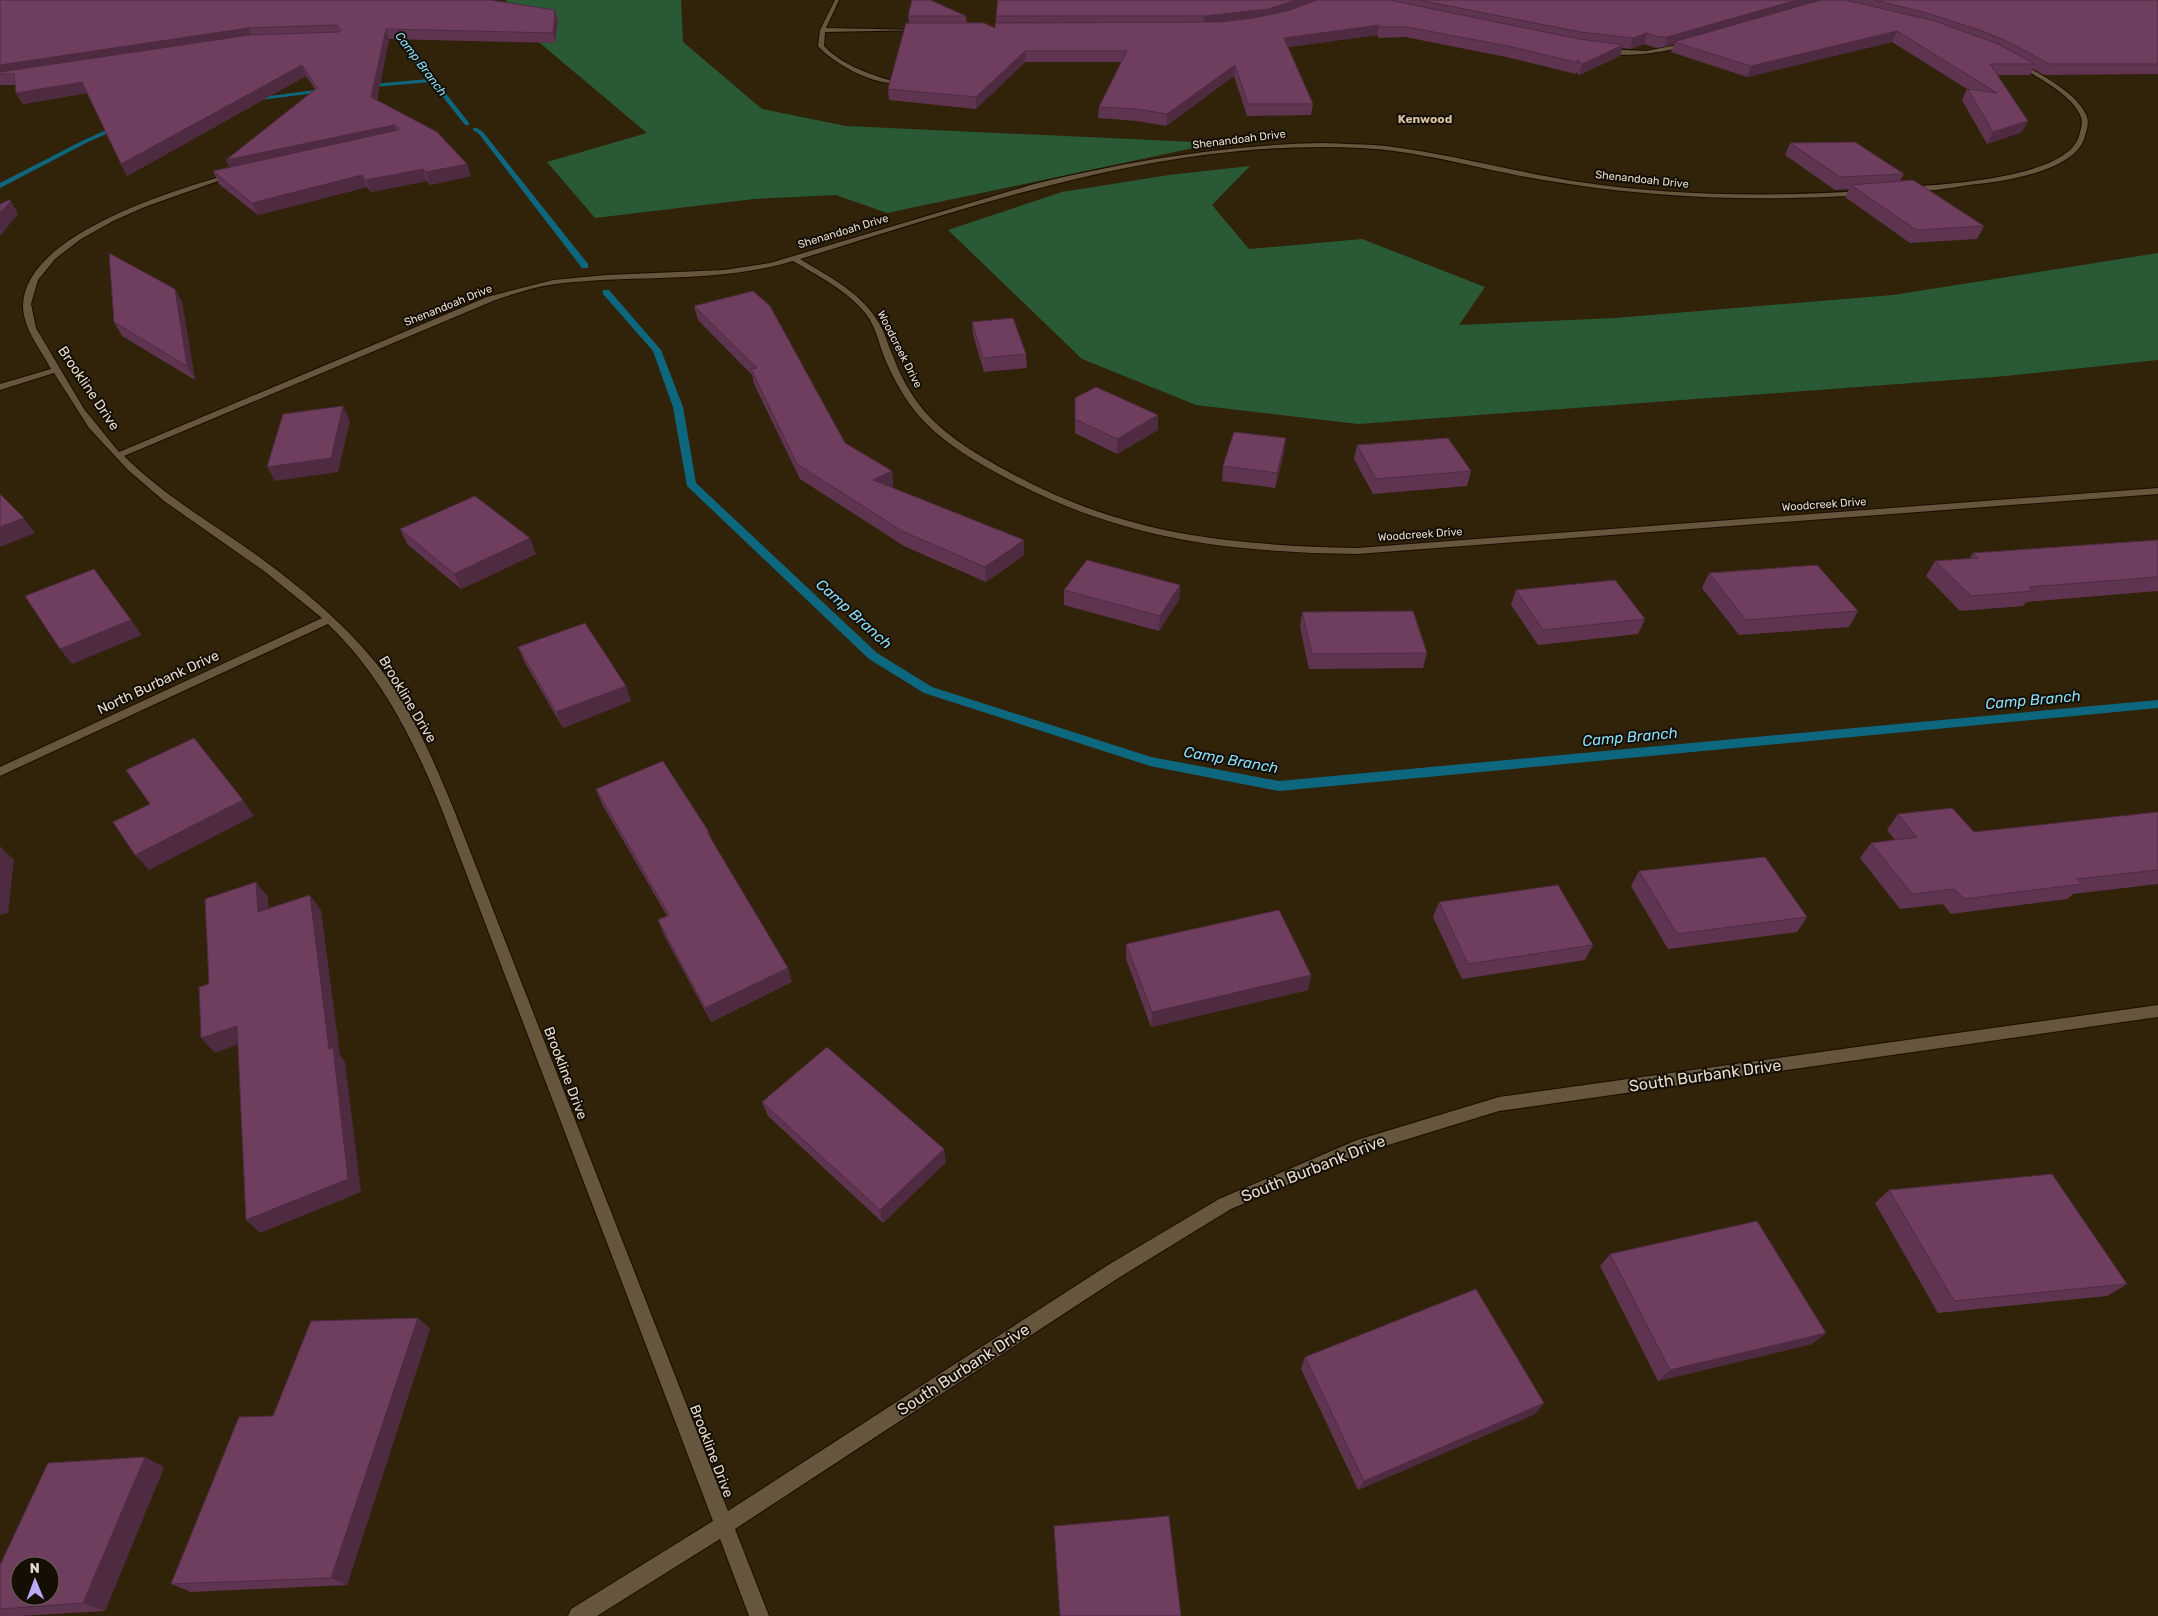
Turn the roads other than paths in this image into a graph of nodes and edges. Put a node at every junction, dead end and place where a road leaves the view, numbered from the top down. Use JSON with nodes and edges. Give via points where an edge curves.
{"nodes":[{"id":1,"x":837,"y":0,"type":"edge"},
{"id":2,"x":823,"y":30,"type":"junction"},
{"id":3,"x":928,"y":30,"type":"edge"},
{"id":4,"x":1694,"y":43,"type":"edge"},
{"id":5,"x":1594,"y":49,"type":"edge"},
{"id":6,"x":2012,"y":61,"type":"edge"},
{"id":7,"x":890,"y":82,"type":"edge"},
{"id":8,"x":240,"y":173,"type":"edge"},
{"id":9,"x":1896,"y":190,"type":"edge"},
{"id":10,"x":1868,"y":192,"type":"edge"},
{"id":11,"x":795,"y":259,"type":"junction"},
{"id":12,"x":56,"y":370,"type":"junction"},
{"id":13,"x":0,"y":387,"type":"edge"},
{"id":14,"x":119,"y":455,"type":"junction"},
{"id":15,"x":2158,"y":491,"type":"edge"},
{"id":16,"x":329,"y":619,"type":"junction"},
{"id":17,"x":0,"y":772,"type":"edge"},
{"id":18,"x":2158,"y":1011,"type":"edge"},
{"id":19,"x":724,"y":1525,"type":"junction"},
{"id":20,"x":578,"y":1616,"type":"edge"},
{"id":21,"x":759,"y":1616,"type":"edge"}],
"edges":[{"from":1,"to":2,"type":"street"},
{"from":2,"to":3,"type":"street"},
{"from":2,"to":7,"type":"street","via":[[821,46],[829,55],[858,72]]},
{"from":4,"to":5,"type":"street","via":[[1649,53]]},
{"from":6,"to":9,"type":"street","via":[[2069,98],[2084,116],[2085,131],[2077,149],[2049,166],[2018,175]]},
{"from":8,"to":12,"type":"street","name":"Brookline Drive","via":[[191,187],[91,230],[68,245],[36,276],[27,305],[29,323]]},
{"from":10,"to":11,"type":"street","name":"Shenandoah Drive","via":[[1782,198],[1674,194],[1598,187],[1390,149],[1332,144],[1268,145],[1156,161],[1036,185]]},
{"from":11,"to":14,"type":"street","name":"Shenandoah Drive","via":[[732,271],[607,277],[553,282],[523,289],[481,303]]},
{"from":11,"to":15,"type":"street","name":"Woodcreek Drive","via":[[859,302],[876,325],[907,393],[928,420],[963,447],[1034,489],[1116,522],[1162,533],[1293,550],[1357,551]]},
{"from":12,"to":13,"type":"street"},
{"from":12,"to":14,"type":"street","name":"Brookline Drive","via":[[98,434]]},
{"from":14,"to":16,"type":"street","name":"Brookline Drive","via":[[170,501],[263,565]]},
{"from":16,"to":17,"type":"street","name":"North Burbank Drive"},
{"from":16,"to":19,"type":"street","name":"Brookline Drive","via":[[372,665],[413,730],[432,772]]},
{"from":18,"to":19,"type":"street","name":"South Burbank Drive","via":[[1499,1104],[1356,1147],[1225,1204],[1114,1270]]},
{"from":19,"to":20,"type":"street","name":"South Burbank Drive"},
{"from":19,"to":21,"type":"street","name":"Brookline Drive"}]}
